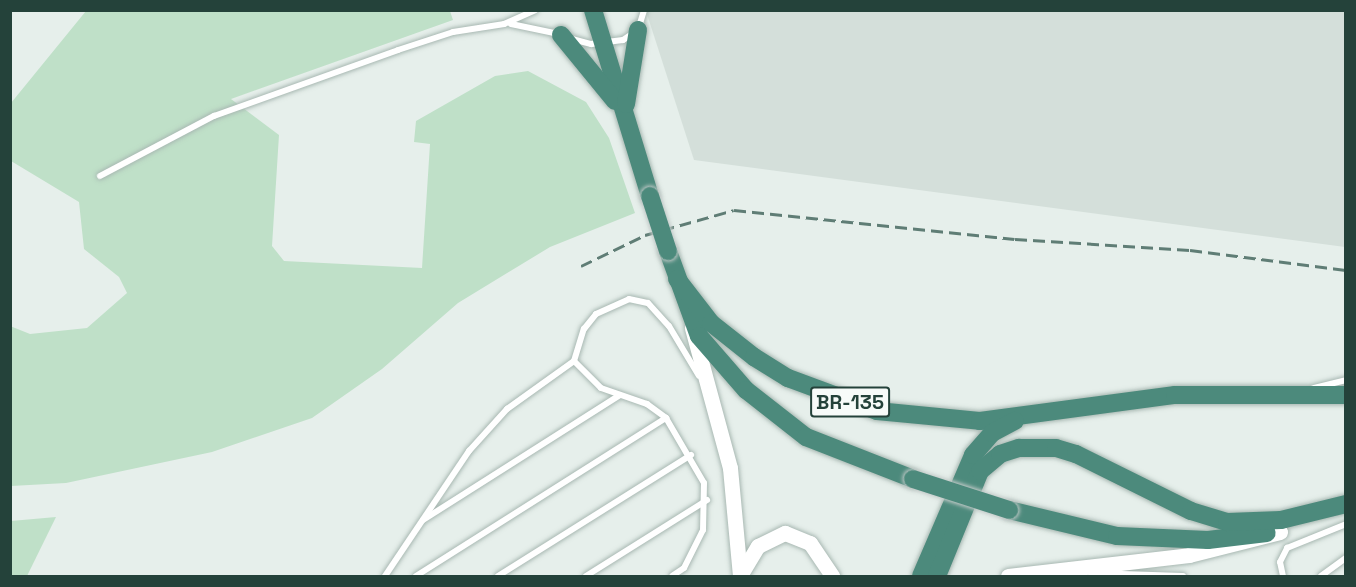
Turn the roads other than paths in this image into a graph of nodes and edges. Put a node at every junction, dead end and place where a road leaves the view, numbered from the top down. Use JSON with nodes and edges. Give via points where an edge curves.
{"nodes":[{"id":1,"x":535,"y":10,"type":"edge"},
{"id":2,"x":593,"y":10,"type":"edge"},
{"id":3,"x":644,"y":10,"type":"edge"},
{"id":4,"x":504,"y":24,"type":"junction"},
{"id":5,"x":638,"y":30,"type":"junction"},
{"id":6,"x":561,"y":35,"type":"junction"},
{"id":7,"x":604,"y":44,"type":"junction"},
{"id":8,"x":625,"y":114,"type":"junction"},
{"id":9,"x":99,"y":176,"type":"dead end"},
{"id":10,"x":677,"y":279,"type":"junction"},
{"id":11,"x":690,"y":320,"type":"junction"},
{"id":12,"x":574,"y":361,"type":"junction"},
{"id":13,"x":1346,"y":380,"type":"edge"},
{"id":14,"x":710,"y":392,"type":"junction"},
{"id":15,"x":1302,"y":393,"type":"junction"},
{"id":16,"x":620,"y":395,"type":"junction"},
{"id":17,"x":1346,"y":395,"type":"edge"},
{"id":18,"x":1024,"y":416,"type":"junction"},
{"id":19,"x":666,"y":417,"type":"junction"},
{"id":20,"x":691,"y":455,"type":"junction"},
{"id":21,"x":707,"y":500,"type":"junction"},
{"id":22,"x":1346,"y":504,"type":"edge"},
{"id":23,"x":1346,"y":515,"type":"edge"},
{"id":24,"x":419,"y":523,"type":"junction"},
{"id":25,"x":1346,"y":524,"type":"edge"},
{"id":26,"x":1280,"y":532,"type":"junction"},
{"id":27,"x":1346,"y":558,"type":"edge"},
{"id":28,"x":1045,"y":570,"type":"junction"},
{"id":29,"x":385,"y":576,"type":"edge"},
{"id":30,"x":416,"y":576,"type":"edge"},
{"id":31,"x":498,"y":576,"type":"edge"},
{"id":32,"x":586,"y":576,"type":"edge"},
{"id":33,"x":672,"y":576,"type":"edge"},
{"id":34,"x":740,"y":576,"type":"edge"},
{"id":35,"x":832,"y":576,"type":"edge"},
{"id":36,"x":921,"y":576,"type":"edge"},
{"id":37,"x":937,"y":576,"type":"edge"},
{"id":38,"x":1008,"y":576,"type":"edge"},
{"id":39,"x":1183,"y":576,"type":"edge"},
{"id":40,"x":1283,"y":576,"type":"edge"},
{"id":41,"x":1321,"y":576,"type":"edge"}],
"edges":[{"from":1,"to":4,"type":"lane"},
{"from":2,"to":7,"type":"highway","number":"BR-135"},
{"from":3,"to":5,"type":"lane"},
{"from":4,"to":6,"type":"lane"},
{"from":4,"to":9,"type":"lane","via":[[453,32],[214,116]]},
{"from":5,"to":7,"type":"lane","via":[[623,40]]},
{"from":5,"to":8,"type":"highway"},
{"from":6,"to":7,"type":"lane"},
{"from":6,"to":8,"type":"highway"},
{"from":7,"to":8,"type":"highway","number":"BR-135"},
{"from":8,"to":10,"type":"highway","number":"BR-135","bridge":true},
{"from":10,"to":11,"type":"highway","number":"BR-135"},
{"from":10,"to":18,"type":"highway","number":"BR-135","via":[[727,337],[788,378],[827,394],[877,411],[923,418]]},
{"from":11,"to":14,"type":"street"},
{"from":11,"to":26,"type":"highway","number":"BR-135","bridge":true,"via":[[711,352],[786,424],[826,447],[913,479],[1091,532],[1208,540]]},
{"from":12,"to":14,"type":"lane","via":[[584,329],[596,314],[629,299],[639,301],[660,314]]},
{"from":12,"to":16,"type":"lane","via":[[602,388]]},
{"from":12,"to":24,"type":"lane","via":[[507,409],[469,451]]},
{"from":13,"to":15,"type":"lane"},
{"from":14,"to":34,"type":"street","via":[[730,468]]},
{"from":15,"to":17,"type":"highway","number":"BR-135"},
{"from":15,"to":18,"type":"highway","number":"BR-135","via":[[1175,395]]},
{"from":16,"to":19,"type":"lane","via":[[647,404]]},
{"from":16,"to":24,"type":"lane"},
{"from":18,"to":36,"type":"highway","via":[[992,433],[973,455]]},
{"from":19,"to":20,"type":"lane"},
{"from":19,"to":30,"type":"lane"},
{"from":20,"to":21,"type":"lane"},
{"from":20,"to":31,"type":"lane"},
{"from":21,"to":32,"type":"lane"},
{"from":21,"to":33,"type":"lane","via":[[697,546]]},
{"from":22,"to":37,"type":"highway","via":[[1270,522],[1227,522],[1191,511],[1076,454],[1056,448],[1019,448],[1000,453],[980,471]]},
{"from":23,"to":26,"type":"highway","number":"BR-135"},
{"from":24,"to":29,"type":"lane"},
{"from":25,"to":40,"type":"lane","via":[[1287,548],[1280,562]]},
{"from":26,"to":28,"type":"street","via":[[1189,555]]},
{"from":27,"to":41,"type":"lane"},
{"from":28,"to":38,"type":"street"},
{"from":28,"to":39,"type":"lane"},
{"from":34,"to":35,"type":"street","via":[[758,546],[785,533],[810,543]]}]}
